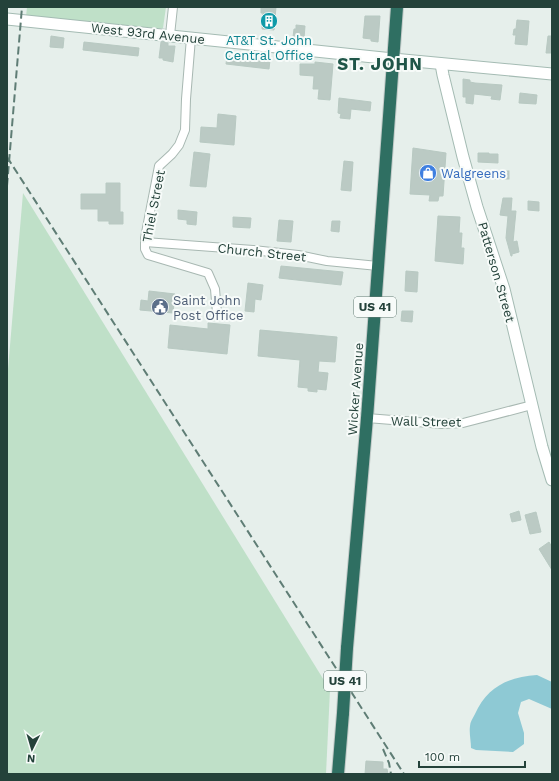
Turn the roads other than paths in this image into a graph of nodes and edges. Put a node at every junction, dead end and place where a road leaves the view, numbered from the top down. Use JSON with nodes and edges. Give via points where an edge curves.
{"nodes":[{"id":1,"x":173,"y":7,"type":"edge"},
{"id":2,"x":398,"y":7,"type":"edge"},
{"id":3,"x":7,"y":19,"type":"edge"},
{"id":4,"x":170,"y":35,"type":"junction"},
{"id":5,"x":191,"y":38,"type":"junction"},
{"id":6,"x":393,"y":59,"type":"junction"},
{"id":7,"x":441,"y":64,"type":"junction"},
{"id":8,"x":552,"y":74,"type":"edge"},
{"id":9,"x":144,"y":242,"type":"junction"},
{"id":10,"x":378,"y":266,"type":"junction"},
{"id":11,"x":217,"y":313,"type":"dead end"},
{"id":12,"x":532,"y":406,"type":"junction"},
{"id":13,"x":367,"y":418,"type":"junction"},
{"id":14,"x":552,"y":480,"type":"edge"},
{"id":15,"x":338,"y":774,"type":"edge"}],
"edges":[{"from":1,"to":4,"type":"street"},
{"from":2,"to":6,"type":"highway","name":"Wicker Avenue","number":"US 41"},
{"from":3,"to":4,"type":"street","name":"West 93rd Avenue"},
{"from":4,"to":5,"type":"street","name":"West 93rd Avenue"},
{"from":5,"to":6,"type":"street","name":"West 93rd Avenue"},
{"from":5,"to":9,"type":"street","name":"Thiel Street","via":[[185,130],[179,145],[158,166]]},
{"from":6,"to":7,"type":"street","name":"West 93rd Avenue"},
{"from":6,"to":10,"type":"highway","name":"Wicker Avenue","number":"US 41"},
{"from":7,"to":8,"type":"street","name":"West 93rd Avenue"},
{"from":7,"to":12,"type":"street","name":"Patterson Street","via":[[463,157],[504,289]]},
{"from":9,"to":10,"type":"street","name":"Church Street","via":[[253,250]]},
{"from":9,"to":11,"type":"street","name":"Thiel Street","via":[[148,255],[208,273],[215,289]]},
{"from":10,"to":13,"type":"highway","name":"Wicker Avenue","number":"US 41"},
{"from":12,"to":13,"type":"street","name":"Wall Street","via":[[463,423],[442,424]]},
{"from":12,"to":14,"type":"street","name":"Patterson Street"},
{"from":13,"to":15,"type":"highway","name":"Wicker Avenue","number":"US 41","bridge":true}]}
